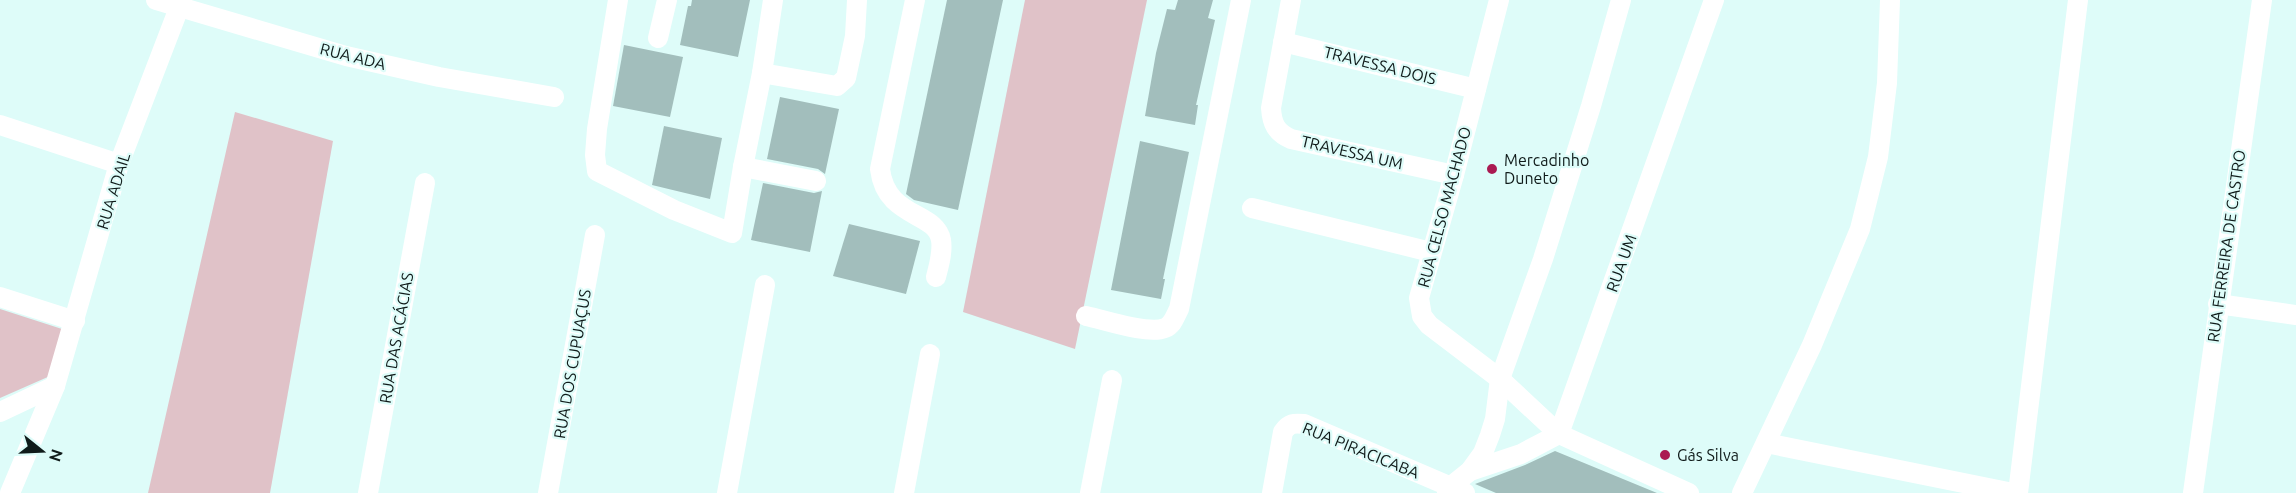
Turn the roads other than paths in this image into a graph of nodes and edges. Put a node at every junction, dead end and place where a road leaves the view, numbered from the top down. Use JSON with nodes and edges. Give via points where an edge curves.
{"nodes":[{"id":1,"x":156,"y":0,"type":"edge"},
{"id":2,"x":618,"y":0,"type":"edge"},
{"id":3,"x":667,"y":0,"type":"edge"},
{"id":4,"x":773,"y":0,"type":"edge"},
{"id":5,"x":857,"y":0,"type":"edge"},
{"id":6,"x":915,"y":0,"type":"edge"},
{"id":7,"x":1241,"y":0,"type":"edge"},
{"id":8,"x":1292,"y":0,"type":"edge"},
{"id":9,"x":1499,"y":0,"type":"edge"},
{"id":10,"x":1621,"y":0,"type":"edge"},
{"id":11,"x":1714,"y":0,"type":"edge"},
{"id":12,"x":1890,"y":0,"type":"edge"},
{"id":13,"x":2078,"y":0,"type":"edge"},
{"id":14,"x":2262,"y":0,"type":"edge"},
{"id":15,"x":180,"y":4,"type":"edge"},
{"id":16,"x":658,"y":38,"type":"dead end"},
{"id":17,"x":1283,"y":42,"type":"junction"},
{"id":18,"x":762,"y":73,"type":"junction"},
{"id":19,"x":1476,"y":89,"type":"junction"},
{"id":20,"x":554,"y":97,"type":"dead end"},
{"id":21,"x":0,"y":125,"type":"edge"},
{"id":22,"x":119,"y":164,"type":"junction"},
{"id":23,"x":743,"y":167,"type":"junction"},
{"id":24,"x":1454,"y":175,"type":"junction"},
{"id":25,"x":816,"y":181,"type":"dead end"},
{"id":26,"x":425,"y":183,"type":"dead end"},
{"id":27,"x":1252,"y":208,"type":"dead end"},
{"id":28,"x":595,"y":235,"type":"dead end"},
{"id":29,"x":1431,"y":252,"type":"junction"},
{"id":30,"x":936,"y":277,"type":"dead end"},
{"id":31,"x":765,"y":285,"type":"dead end"},
{"id":32,"x":0,"y":297,"type":"edge"},
{"id":33,"x":2218,"y":304,"type":"junction"},
{"id":34,"x":2296,"y":315,"type":"edge"},
{"id":35,"x":1086,"y":316,"type":"dead end"},
{"id":36,"x":75,"y":321,"type":"junction"},
{"id":37,"x":930,"y":354,"type":"dead end"},
{"id":38,"x":1500,"y":379,"type":"junction"},
{"id":39,"x":1112,"y":380,"type":"dead end"},
{"id":40,"x":55,"y":386,"type":"junction"},
{"id":41,"x":0,"y":412,"type":"edge"},
{"id":42,"x":1559,"y":434,"type":"junction"},
{"id":43,"x":1766,"y":442,"type":"junction"},
{"id":44,"x":1470,"y":471,"type":"junction"},
{"id":45,"x":0,"y":489,"type":"edge"},
{"id":46,"x":1454,"y":491,"type":"edge"},
{"id":47,"x":3,"y":493,"type":"edge"},
{"id":48,"x":10,"y":493,"type":"edge"},
{"id":49,"x":368,"y":493,"type":"edge"},
{"id":50,"x":548,"y":493,"type":"edge"},
{"id":51,"x":727,"y":493,"type":"edge"},
{"id":52,"x":904,"y":493,"type":"edge"},
{"id":53,"x":1090,"y":493,"type":"edge"},
{"id":54,"x":1272,"y":493,"type":"edge"},
{"id":55,"x":1689,"y":493,"type":"edge"},
{"id":56,"x":1742,"y":493,"type":"edge"},
{"id":57,"x":2013,"y":493,"type":"edge"},
{"id":58,"x":2018,"y":493,"type":"edge"},
{"id":59,"x":2193,"y":493,"type":"edge"}],
"edges":[{"from":1,"to":15,"type":"street","name":"RUA ADA"},
{"from":2,"to":23,"type":"street","via":[[597,129],[597,171],[674,210],[732,233]]},
{"from":3,"to":16,"type":"street"},
{"from":4,"to":18,"type":"street"},
{"from":5,"to":18,"type":"street","via":[[855,36],[846,78],[837,86]]},
{"from":6,"to":30,"type":"street","via":[[880,169],[890,198],[939,232],[941,254]]},
{"from":7,"to":35,"type":"street","via":[[1173,323],[1151,330]]},
{"from":8,"to":17,"type":"street","name":"TRAVESSA UM"},
{"from":9,"to":19,"type":"street","name":"RUA CELSO MACHADO"},
{"from":10,"to":38,"type":"street","via":[[1550,237]]},
{"from":11,"to":42,"type":"street","name":"RUA UM"},
{"from":12,"to":43,"type":"street","via":[[1887,83],[1878,157],[1860,229]]},
{"from":13,"to":58,"type":"street"},
{"from":14,"to":33,"type":"street","name":"RUA FERREIRA DE CASTRO"},
{"from":15,"to":20,"type":"street","name":"RUA ADA","via":[[346,56],[439,78]]},
{"from":15,"to":22,"type":"street","name":"RUA ADAIL"},
{"from":17,"to":19,"type":"street","name":"TRAVESSA DOIS"},
{"from":17,"to":24,"type":"street","name":"TRAVESSA UM","via":[[1271,108],[1276,129],[1283,135]]},
{"from":18,"to":23,"type":"street"},
{"from":19,"to":24,"type":"street","name":"RUA CELSO MACHADO"},
{"from":21,"to":22,"type":"street"},
{"from":22,"to":36,"type":"street","name":"RUA ADAIL"},
{"from":23,"to":25,"type":"street"},
{"from":24,"to":29,"type":"street","name":"RUA CELSO MACHADO"},
{"from":26,"to":49,"type":"street","name":"RUA DAS ACÁCIAS"},
{"from":27,"to":29,"type":"street"},
{"from":28,"to":50,"type":"street","name":"RUA DOS CUPUAÇUS"},
{"from":29,"to":38,"type":"street","name":"RUA CELSO MACHADO","via":[[1419,298],[1422,316]]},
{"from":31,"to":51,"type":"street"},
{"from":32,"to":36,"type":"street"},
{"from":33,"to":34,"type":"street"},
{"from":33,"to":59,"type":"street","name":"RUA FERREIRA DE CASTRO"},
{"from":36,"to":40,"type":"street","name":"RUA ADAIL"},
{"from":37,"to":52,"type":"street"},
{"from":38,"to":42,"type":"street","name":"RUA CELSO MACHADO"},
{"from":38,"to":44,"type":"street","via":[[1491,435]]},
{"from":39,"to":53,"type":"street"},
{"from":40,"to":41,"type":"street"},
{"from":40,"to":48,"type":"street","name":"RUA ADAIL"},
{"from":42,"to":44,"type":"street"},
{"from":42,"to":55,"type":"street","name":"RUA CELSO MACHADO"},
{"from":43,"to":56,"type":"street"},
{"from":43,"to":57,"type":"street"},
{"from":44,"to":46,"type":"street"},
{"from":45,"to":47,"type":"street"},
{"from":46,"to":54,"type":"street","name":"RUA PIRACICABA","via":[[1296,423],[1283,432]]}]}
